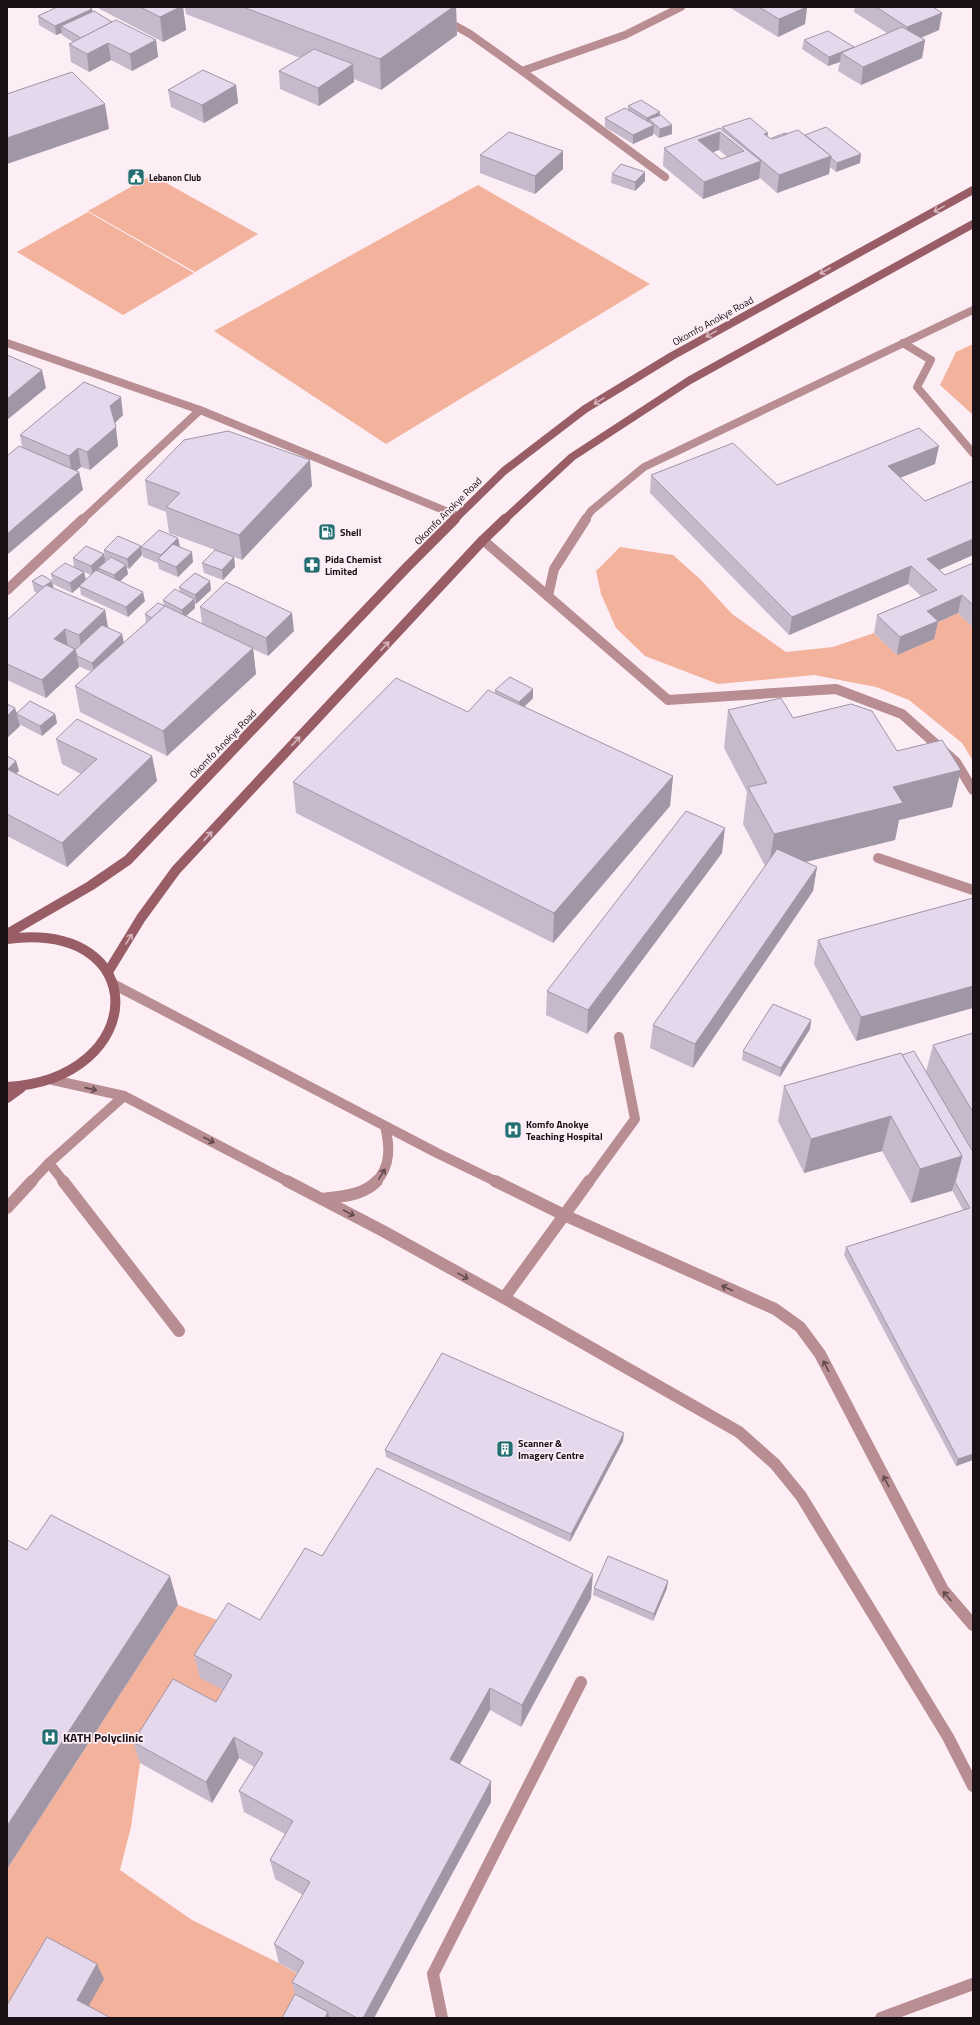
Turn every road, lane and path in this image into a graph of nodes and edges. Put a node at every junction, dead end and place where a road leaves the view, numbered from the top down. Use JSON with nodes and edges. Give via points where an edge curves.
{"nodes":[{"id":1,"x":681,"y":7,"type":"edge"},
{"id":2,"x":441,"y":18,"type":"edge"},
{"id":3,"x":522,"y":71,"type":"junction"},
{"id":4,"x":665,"y":177,"type":"dead end"},
{"id":5,"x":973,"y":190,"type":"edge"},
{"id":6,"x":973,"y":224,"type":"edge"},
{"id":7,"x":973,"y":310,"type":"edge"},
{"id":8,"x":903,"y":343,"type":"junction"},
{"id":9,"x":7,"y":344,"type":"edge"},
{"id":10,"x":200,"y":410,"type":"junction"},
{"id":11,"x":973,"y":454,"type":"edge"},
{"id":12,"x":458,"y":516,"type":"junction"},
{"id":13,"x":483,"y":540,"type":"junction"},
{"id":14,"x":7,"y":590,"type":"edge"},
{"id":15,"x":548,"y":596,"type":"junction"},
{"id":16,"x":973,"y":790,"type":"edge"},
{"id":17,"x":878,"y":858,"type":"dead end"},
{"id":18,"x":973,"y":890,"type":"edge"},
{"id":19,"x":7,"y":934,"type":"edge"},
{"id":20,"x":7,"y":939,"type":"edge"},
{"id":21,"x":108,"y":972,"type":"junction"},
{"id":22,"x":113,"y":984,"type":"junction"},
{"id":23,"x":620,"y":1038,"type":"dead end"},
{"id":24,"x":53,"y":1080,"type":"junction"},
{"id":25,"x":7,"y":1087,"type":"edge"},
{"id":26,"x":21,"y":1088,"type":"junction"},
{"id":27,"x":124,"y":1096,"type":"junction"},
{"id":28,"x":7,"y":1098,"type":"edge"},
{"id":29,"x":385,"y":1126,"type":"junction"},
{"id":30,"x":49,"y":1163,"type":"junction"},
{"id":31,"x":322,"y":1199,"type":"junction"},
{"id":32,"x":7,"y":1208,"type":"edge"},
{"id":33,"x":564,"y":1215,"type":"junction"},
{"id":34,"x":504,"y":1298,"type":"junction"},
{"id":35,"x":179,"y":1331,"type":"dead end"},
{"id":36,"x":973,"y":1625,"type":"edge"},
{"id":37,"x":581,"y":1682,"type":"dead end"},
{"id":38,"x":973,"y":1786,"type":"edge"},
{"id":39,"x":973,"y":1984,"type":"edge"},
{"id":40,"x":442,"y":2018,"type":"edge"},
{"id":41,"x":881,"y":2018,"type":"edge"}],
"edges":[{"from":1,"to":3,"type":"street","via":[[626,35]]},
{"from":2,"to":3,"type":"street","via":[[470,34]]},
{"from":3,"to":4,"type":"street"},
{"from":5,"to":12,"type":"main road","name":"Okomfo Anokye Road","one_way":true,"via":[[672,356],[585,409],[504,471]]},
{"from":6,"to":13,"type":"main road","via":[[690,380],[572,457]]},
{"from":7,"to":8,"type":"street"},
{"from":8,"to":11,"type":"street","via":[[930,360],[917,386]]},
{"from":8,"to":15,"type":"street","via":[[644,467],[591,511],[554,569]]},
{"from":9,"to":10,"type":"street"},
{"from":10,"to":12,"type":"street"},
{"from":10,"to":14,"type":"street"},
{"from":12,"to":19,"type":"main road","name":"Okomfo Anokye Road","via":[[128,860],[90,886]]},
{"from":13,"to":15,"type":"street"},
{"from":21,"to":13,"type":"main road","one_way":true,"via":[[141,918],[176,870]]},
{"from":15,"to":16,"type":"street","via":[[668,700],[836,689],[902,714],[956,762]]},
{"from":17,"to":18,"type":"street"},
{"from":20,"to":21,"type":"main road","via":[[47,937],[72,944],[93,956]]},
{"from":21,"to":22,"type":"main road"},
{"from":22,"to":24,"type":"main road","via":[[117,1006],[112,1028],[102,1043],[78,1066]]},
{"from":22,"to":29,"type":"street"},
{"from":23,"to":33,"type":"street","via":[[635,1119]]},
{"from":24,"to":26,"type":"main road"},
{"from":24,"to":27,"type":"street","one_way":true},
{"from":25,"to":26,"type":"main road"},
{"from":26,"to":28,"type":"main road"},
{"from":27,"to":30,"type":"street"},
{"from":27,"to":31,"type":"street","one_way":true},
{"from":31,"to":29,"type":"street","one_way":true,"via":[[354,1194],[376,1183],[387,1166],[390,1147]]},
{"from":29,"to":33,"type":"street"},
{"from":30,"to":32,"type":"street"},
{"from":30,"to":35,"type":"street"},
{"from":31,"to":34,"type":"street","one_way":true},
{"from":33,"to":34,"type":"street"},
{"from":36,"to":33,"type":"street","one_way":true,"via":[[943,1590],[820,1354],[800,1327],[775,1309]]},
{"from":34,"to":38,"type":"street","via":[[739,1432],[775,1464],[802,1496],[948,1737]]},
{"from":37,"to":40,"type":"street","via":[[434,1974]]},
{"from":39,"to":41,"type":"street"}]}
